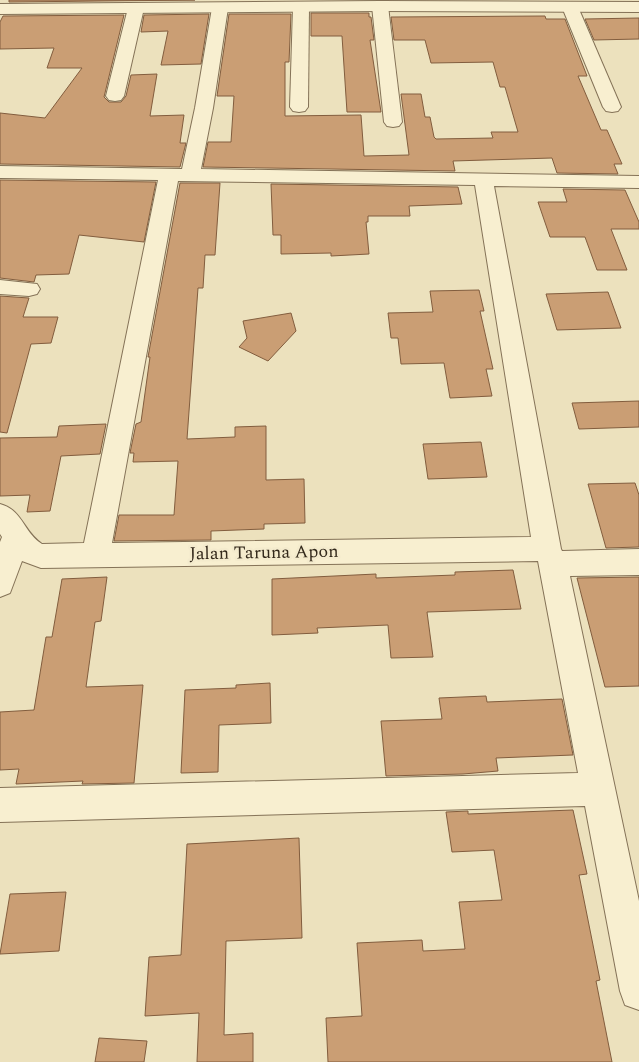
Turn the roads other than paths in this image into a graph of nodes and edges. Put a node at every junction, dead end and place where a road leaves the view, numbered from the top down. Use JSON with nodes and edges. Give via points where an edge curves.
{"nodes":[{"id":1,"x":402,"y":3,"type":"edge"},
{"id":2,"x":275,"y":4,"type":"edge"},
{"id":3,"x":380,"y":6,"type":"junction"},
{"id":4,"x":301,"y":7,"type":"junction"},
{"id":5,"x":570,"y":7,"type":"junction"},
{"id":6,"x":639,"y":7,"type":"edge"},
{"id":7,"x":136,"y":8,"type":"junction"},
{"id":8,"x":220,"y":8,"type":"junction"},
{"id":9,"x":0,"y":9,"type":"edge"},
{"id":10,"x":115,"y":96,"type":"dead end"},
{"id":11,"x":299,"y":107,"type":"dead end"},
{"id":12,"x":612,"y":107,"type":"dead end"},
{"id":13,"x":393,"y":122,"type":"dead end"},
{"id":14,"x":0,"y":172,"type":"edge"},
{"id":15,"x":180,"y":175,"type":"junction"},
{"id":16,"x":484,"y":181,"type":"junction"},
{"id":17,"x":639,"y":182,"type":"edge"},
{"id":18,"x":0,"y":287,"type":"edge"},
{"id":19,"x":29,"y":289,"type":"dead end"},
{"id":20,"x":8,"y":526,"type":"edge"},
{"id":21,"x":96,"y":555,"type":"junction"},
{"id":22,"x":550,"y":556,"type":"junction"},
{"id":23,"x":639,"y":562,"type":"edge"},
{"id":24,"x":0,"y":584,"type":"edge"},
{"id":25,"x":598,"y":789,"type":"junction"},
{"id":26,"x":0,"y":805,"type":"edge"},
{"id":27,"x":639,"y":991,"type":"edge"}],
"edges":[{"from":1,"to":3,"type":"street"},
{"from":1,"to":5,"type":"street"},
{"from":2,"to":4,"type":"street"},
{"from":2,"to":8,"type":"street"},
{"from":3,"to":4,"type":"street"},
{"from":3,"to":13,"type":"street"},
{"from":4,"to":11,"type":"street"},
{"from":5,"to":6,"type":"street"},
{"from":5,"to":12,"type":"street"},
{"from":7,"to":8,"type":"street"},
{"from":7,"to":9,"type":"street"},
{"from":7,"to":10,"type":"street"},
{"from":8,"to":15,"type":"street","via":[[204,108]]},
{"from":14,"to":15,"type":"street"},
{"from":15,"to":16,"type":"street"},
{"from":15,"to":21,"type":"street"},
{"from":16,"to":17,"type":"street"},
{"from":16,"to":22,"type":"street"},
{"from":18,"to":19,"type":"street"},
{"from":20,"to":21,"type":"street","name":"Jalan Taruna Apon","via":[[31,552],[41,556]]},
{"from":20,"to":24,"type":"street"},
{"from":21,"to":22,"type":"street","name":"Jalan Taruna Apon"},
{"from":22,"to":23,"type":"street","name":"Jalan Taruna Apon"},
{"from":22,"to":25,"type":"street"},
{"from":25,"to":26,"type":"street"},
{"from":25,"to":27,"type":"street"}]}
